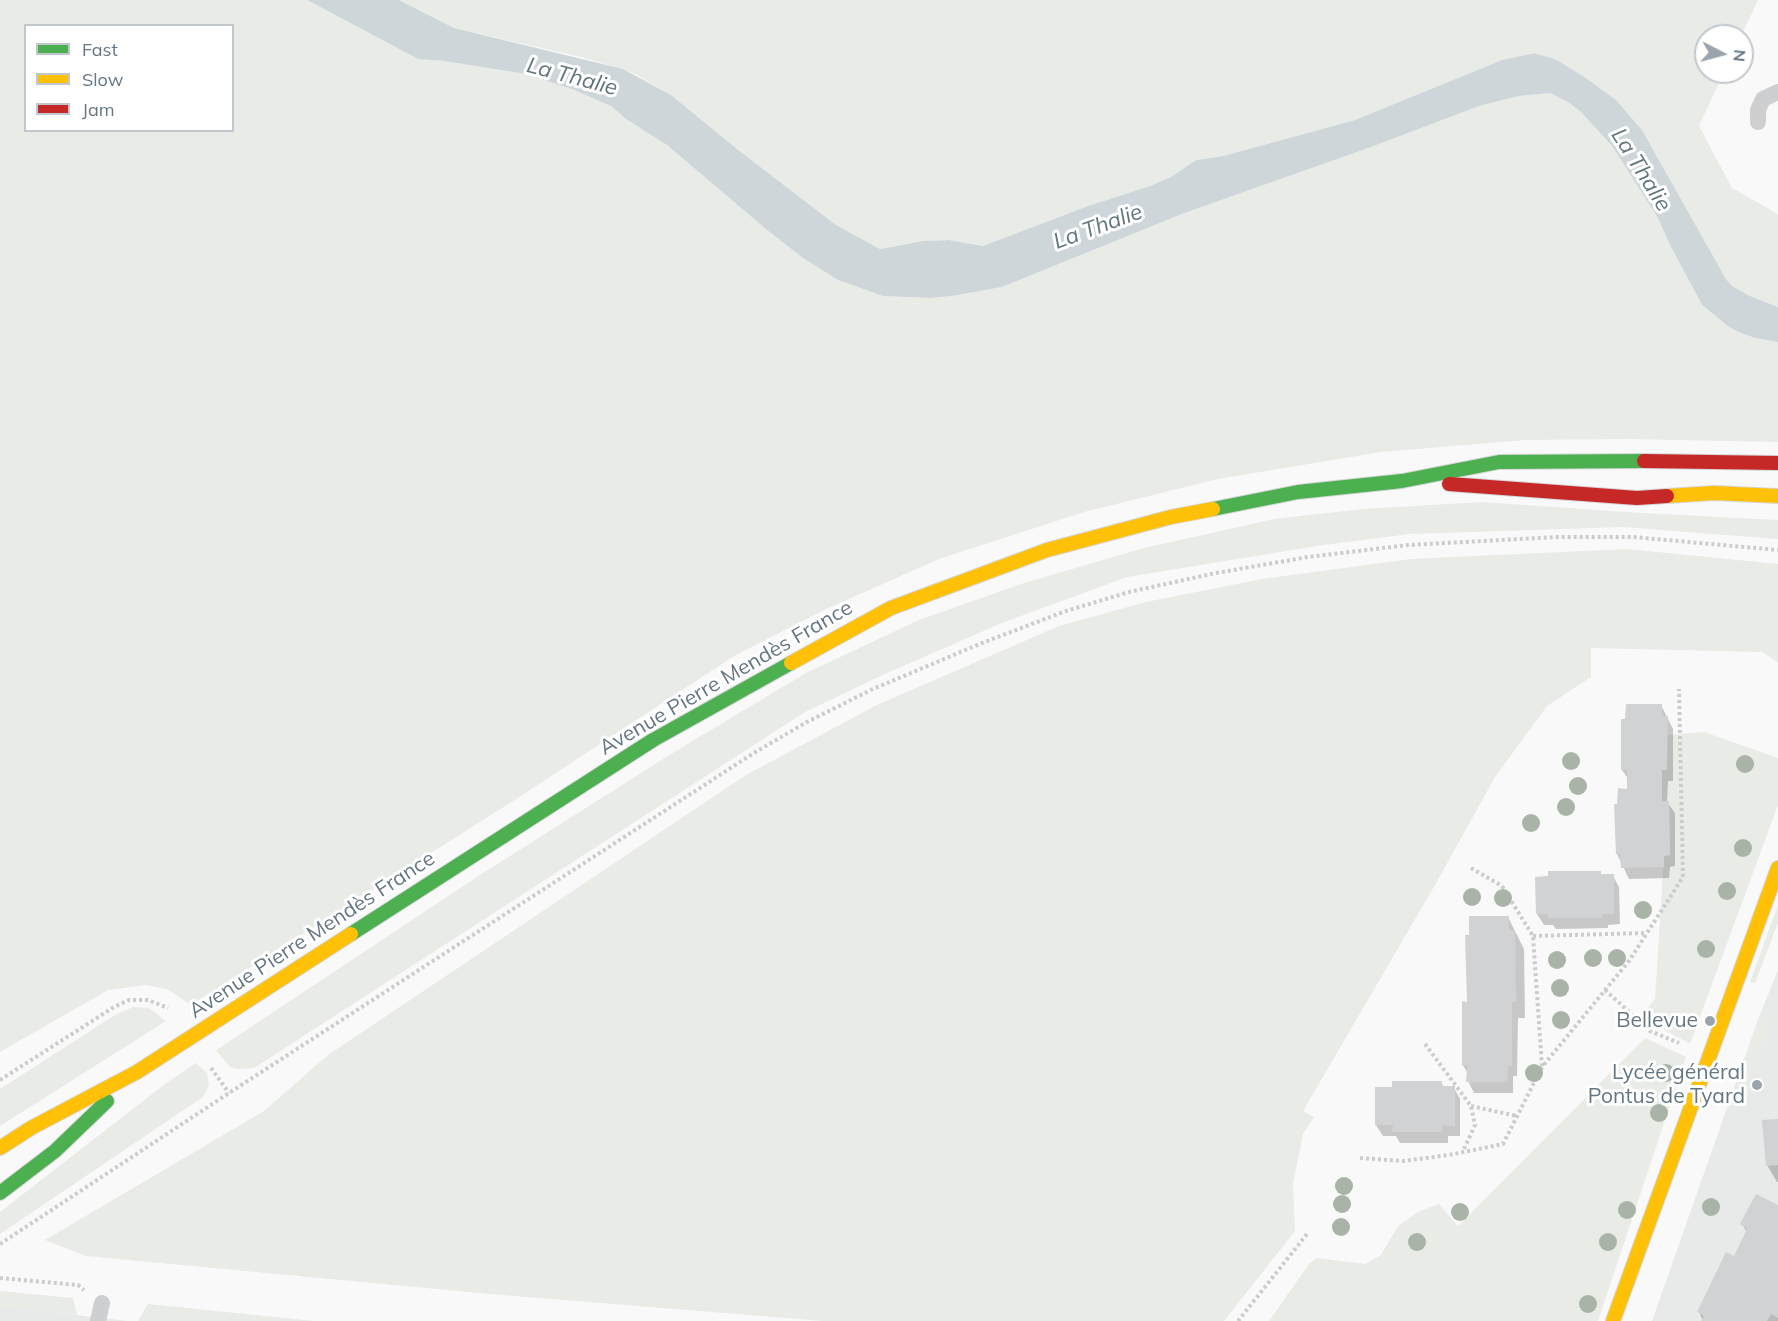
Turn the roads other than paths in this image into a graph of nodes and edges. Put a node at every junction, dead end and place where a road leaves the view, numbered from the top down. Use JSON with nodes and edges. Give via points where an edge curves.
{"nodes":[{"id":1,"x":1778,"y":92,"type":"edge"},
{"id":2,"x":1758,"y":122,"type":"dead end"},
{"id":3,"x":1778,"y":463,"type":"edge"},
{"id":4,"x":1402,"y":481,"type":"junction"},
{"id":5,"x":1778,"y":496,"type":"edge"},
{"id":6,"x":1778,"y":868,"type":"edge"},
{"id":7,"x":137,"y":1072,"type":"junction"},
{"id":8,"x":0,"y":1148,"type":"edge"},
{"id":9,"x":0,"y":1193,"type":"edge"},
{"id":10,"x":102,"y":1303,"type":"dead end"},
{"id":11,"x":98,"y":1321,"type":"edge"},
{"id":12,"x":1613,"y":1321,"type":"edge"}],
"edges":[{"from":1,"to":2,"type":"lane","via":[[1763,99]]},
{"from":3,"to":4,"type":"main road","name":"Avenue Pierre Mendès France","via":[[1499,462]]},
{"from":4,"to":5,"type":"main road","name":"Avenue Pierre Mendès France","via":[[1637,498],[1714,493]]},
{"from":4,"to":7,"type":"main road","name":"Avenue Pierre Mendès France","via":[[1298,492],[1171,517],[1047,550],[891,608],[653,740]]},
{"from":6,"to":12,"type":"main road"},
{"from":7,"to":8,"type":"main road","name":"Avenue Pierre Mendès France"},
{"from":7,"to":9,"type":"main road","name":"Avenue Pierre Mendès France","via":[[55,1151]]},
{"from":10,"to":11,"type":"lane"}]}
